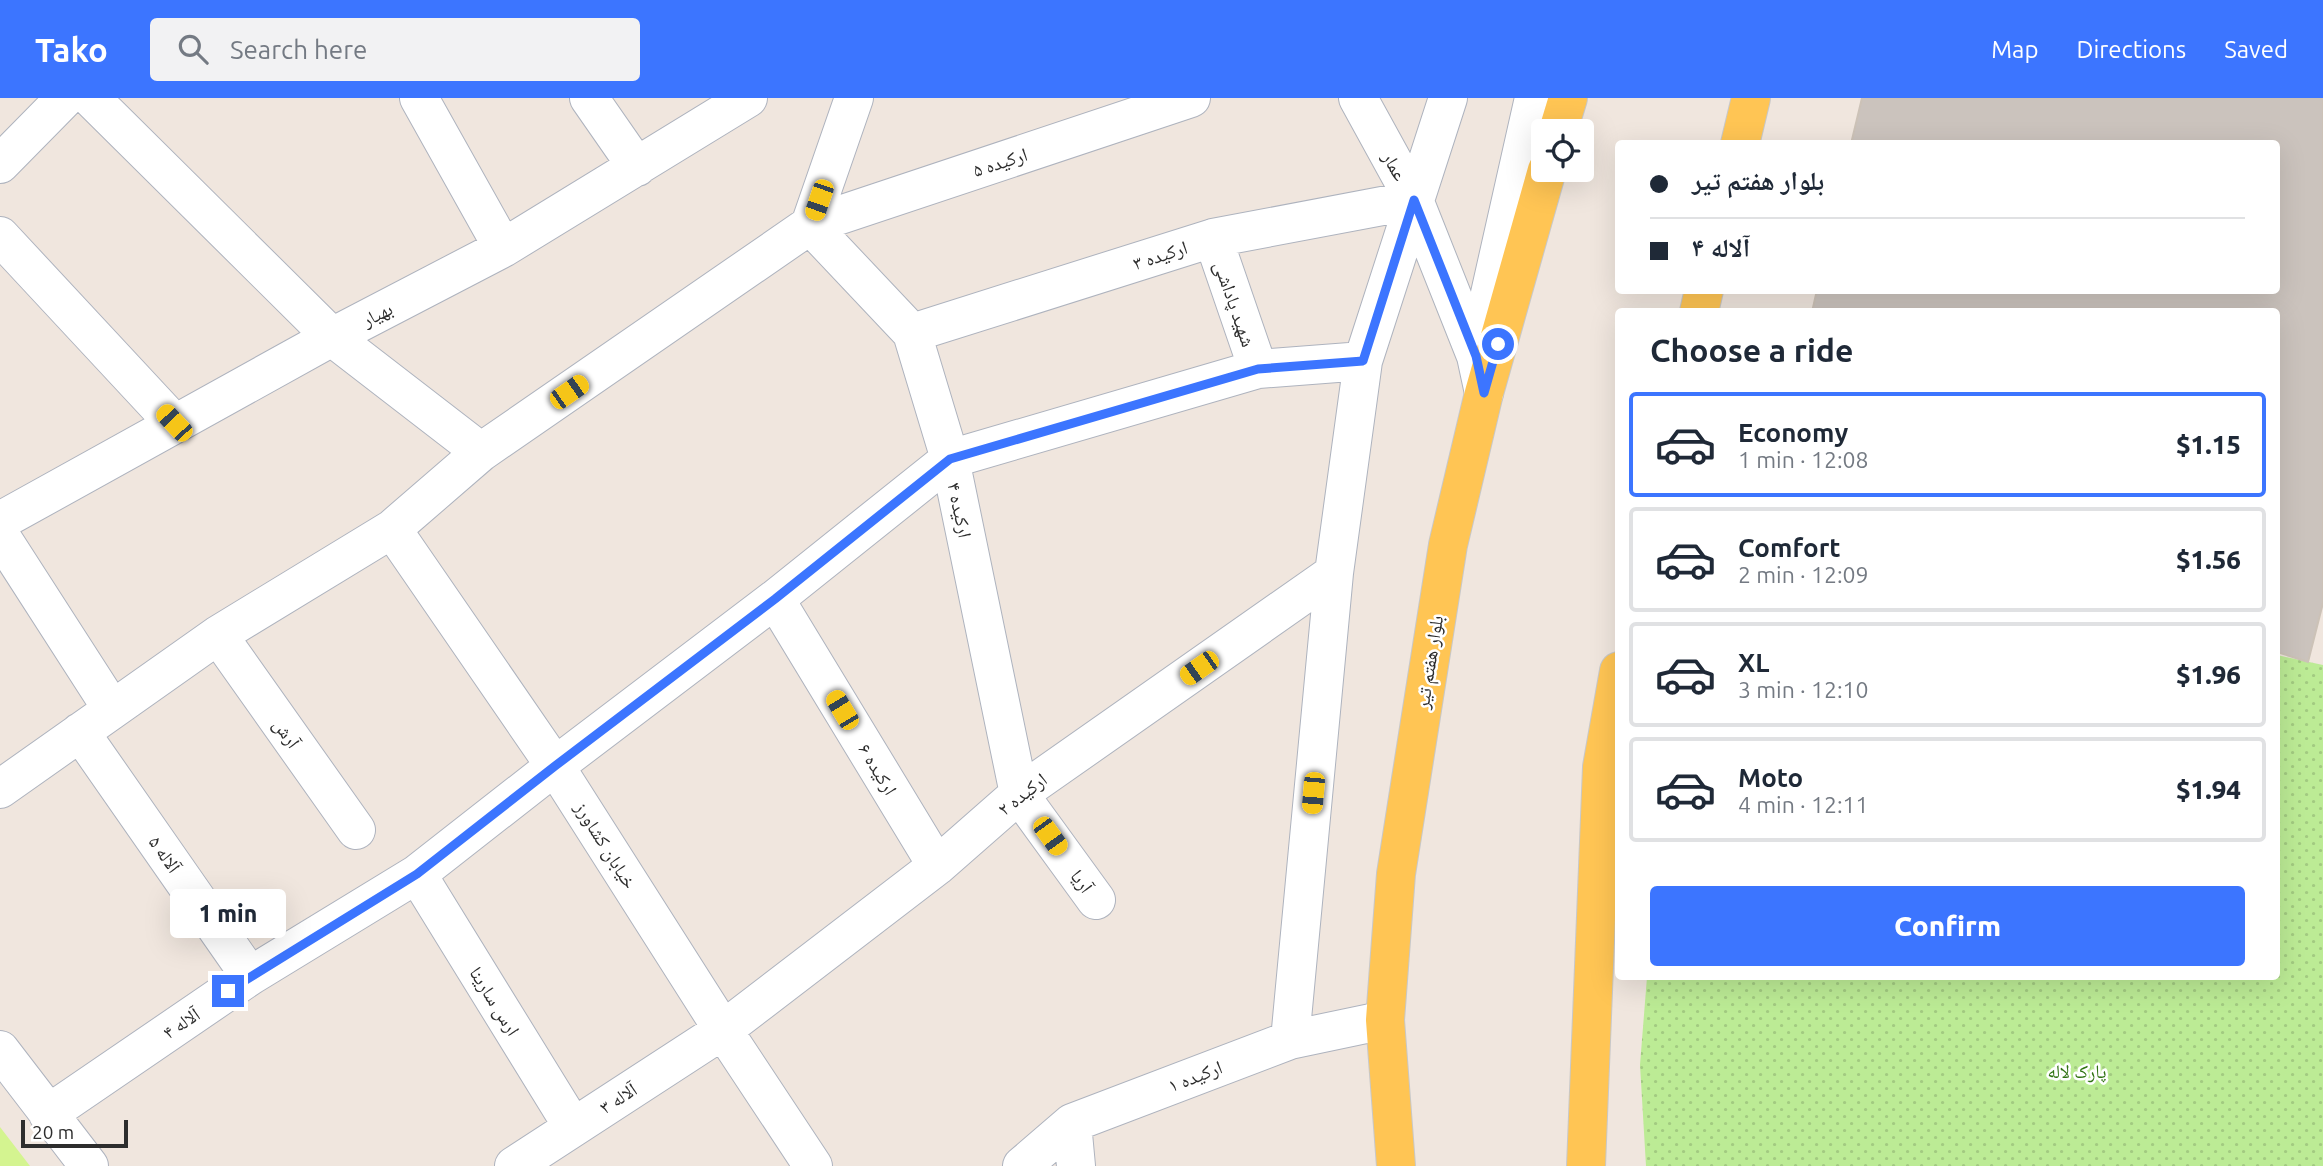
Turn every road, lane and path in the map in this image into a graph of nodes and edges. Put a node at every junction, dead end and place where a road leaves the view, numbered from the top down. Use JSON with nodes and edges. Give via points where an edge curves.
{"nodes":[{"id":1,"x":65,"y":98,"type":"edge"},
{"id":2,"x":92,"y":98,"type":"edge"},
{"id":3,"x":419,"y":98,"type":"edge"},
{"id":4,"x":589,"y":98,"type":"edge"},
{"id":5,"x":748,"y":98,"type":"edge"},
{"id":6,"x":854,"y":98,"type":"edge"},
{"id":7,"x":1191,"y":98,"type":"edge"},
{"id":8,"x":1358,"y":98,"type":"edge"},
{"id":9,"x":1448,"y":98,"type":"edge"},
{"id":10,"x":1534,"y":98,"type":"edge"},
{"id":11,"x":1568,"y":98,"type":"edge"},
{"id":12,"x":1751,"y":98,"type":"edge"},
{"id":13,"x":1562,"y":119,"type":"edge"},
{"id":14,"x":1741,"y":140,"type":"edge"},
{"id":15,"x":0,"y":164,"type":"edge"},
{"id":16,"x":637,"y":167,"type":"junction"},
{"id":17,"x":1545,"y":182,"type":"edge"},
{"id":18,"x":1414,"y":200,"type":"junction"},
{"id":19,"x":810,"y":225,"type":"junction"},
{"id":20,"x":0,"y":236,"type":"edge"},
{"id":21,"x":1213,"y":239,"type":"junction"},
{"id":22,"x":503,"y":248,"type":"junction"},
{"id":23,"x":912,"y":333,"type":"junction"},
{"id":24,"x":332,"y":337,"type":"junction"},
{"id":25,"x":1476,"y":356,"type":"junction"},
{"id":26,"x":1363,"y":361,"type":"junction"},
{"id":27,"x":1258,"y":369,"type":"junction"},
{"id":28,"x":1484,"y":393,"type":"junction"},
{"id":29,"x":174,"y":423,"type":"junction"},
{"id":30,"x":481,"y":452,"type":"junction"},
{"id":31,"x":950,"y":459,"type":"junction"},
{"id":32,"x":2,"y":520,"type":"edge"},
{"id":33,"x":392,"y":529,"type":"junction"},
{"id":34,"x":1334,"y":573,"type":"junction"},
{"id":35,"x":775,"y":599,"type":"junction"},
{"id":36,"x":218,"y":635,"type":"junction"},
{"id":37,"x":1615,"y":694,"type":"edge"},
{"id":38,"x":112,"y":709,"type":"junction"},
{"id":39,"x":80,"y":732,"type":"junction"},
{"id":40,"x":555,"y":766,"type":"junction"},
{"id":41,"x":0,"y":789,"type":"edge"},
{"id":42,"x":1019,"y":794,"type":"junction"},
{"id":43,"x":356,"y":830,"type":"dead end"},
{"id":44,"x":937,"y":866,"type":"junction"},
{"id":45,"x":417,"y":874,"type":"junction"},
{"id":46,"x":1096,"y":900,"type":"dead end"},
{"id":47,"x":250,"y":976,"type":"junction"},
{"id":48,"x":1385,"y":1020,"type":"junction"},
{"id":49,"x":723,"y":1030,"type":"junction"},
{"id":50,"x":1290,"y":1040,"type":"junction"},
{"id":51,"x":0,"y":1051,"type":"edge"},
{"id":52,"x":48,"y":1114,"type":"junction"},
{"id":53,"x":1072,"y":1123,"type":"junction"},
{"id":54,"x":573,"y":1127,"type":"junction"},
{"id":55,"x":89,"y":1166,"type":"edge"},
{"id":56,"x":513,"y":1166,"type":"edge"},
{"id":57,"x":813,"y":1166,"type":"edge"},
{"id":58,"x":1022,"y":1166,"type":"edge"},
{"id":59,"x":1076,"y":1166,"type":"edge"},
{"id":60,"x":1396,"y":1166,"type":"edge"},
{"id":61,"x":1586,"y":1166,"type":"edge"}],
"edges":[{"from":1,"to":15,"type":"street"},
{"from":2,"to":24,"type":"street"},
{"from":3,"to":22,"type":"street"},
{"from":4,"to":16,"type":"street"},
{"from":5,"to":16,"type":"street","name":"بهیار"},
{"from":6,"to":19,"type":"street"},
{"from":7,"to":19,"type":"street","name":"ارکیده ۵"},
{"from":8,"to":18,"type":"street","name":"عمار"},
{"from":9,"to":18,"type":"street"},
{"from":10,"to":25,"type":"street"},
{"from":11,"to":13,"type":"main road"},
{"from":12,"to":14,"type":"main road"},
{"from":16,"to":22,"type":"street","name":"بهیار"},
{"from":17,"to":28,"type":"main road","name":"بلوار هفتم تیر"},
{"from":18,"to":21,"type":"street","name":"ارکیده ۳"},
{"from":18,"to":25,"type":"street","name":"عمار"},
{"from":18,"to":26,"type":"street"},
{"from":19,"to":23,"type":"street","name":"ارکیده ۴"},
{"from":19,"to":30,"type":"street","name":"ارکیده ۵"},
{"from":20,"to":29,"type":"street"},
{"from":21,"to":23,"type":"street","name":"ارکیده ۳"},
{"from":21,"to":27,"type":"street","name":"شهید پاداشی"},
{"from":22,"to":24,"type":"street","name":"بهیار"},
{"from":23,"to":31,"type":"street","name":"ارکیده ۴"},
{"from":24,"to":29,"type":"street","name":"بهیار"},
{"from":24,"to":30,"type":"street"},
{"from":25,"to":28,"type":"street","name":"عمار"},
{"from":26,"to":27,"type":"street"},
{"from":26,"to":34,"type":"street"},
{"from":27,"to":31,"type":"street"},
{"from":28,"to":48,"type":"main road","name":"بلوار هفتم تیر","via":[[1448,545],[1396,874]]},
{"from":29,"to":32,"type":"street","name":"بهیار"},
{"from":30,"to":33,"type":"street","name":"ارکیده ۵"},
{"from":31,"to":35,"type":"street","name":"آلاله ۴"},
{"from":31,"to":42,"type":"street","name":"ارکیده ۴"},
{"from":32,"to":38,"type":"street"},
{"from":33,"to":36,"type":"street","name":"ارکیده ۵"},
{"from":33,"to":40,"type":"street","name":"خیابان کشاورز"},
{"from":34,"to":42,"type":"street","name":"ارکیده ۲"},
{"from":34,"to":50,"type":"street"},
{"from":35,"to":40,"type":"street","name":"آلاله ۴"},
{"from":35,"to":44,"type":"street","name":"ارکیده ۶"},
{"from":36,"to":38,"type":"street","name":"ارکیده ۵"},
{"from":36,"to":43,"type":"street","name":"آرش"},
{"from":37,"to":61,"type":"main road","via":[[1602,767]]},
{"from":38,"to":39,"type":"street","name":"ارکیده ۵"},
{"from":39,"to":41,"type":"street","name":"ارکیده ۵"},
{"from":39,"to":47,"type":"street","name":"آلاله ۵"},
{"from":40,"to":45,"type":"street","name":"آلاله ۴"},
{"from":40,"to":49,"type":"street","name":"خیابان کشاورز"},
{"from":42,"to":44,"type":"street","name":"ارکیده ۲"},
{"from":42,"to":46,"type":"street","name":"آریا"},
{"from":44,"to":49,"type":"street","name":"ارکیده ۲"},
{"from":45,"to":47,"type":"street","name":"آلاله ۴"},
{"from":45,"to":54,"type":"street","name":"ارس سارینا"},
{"from":47,"to":52,"type":"street","name":"آلاله ۴"},
{"from":48,"to":50,"type":"street","name":"ارکیده ۱"},
{"from":48,"to":60,"type":"main road","name":"بلوار هفتم تیر"},
{"from":49,"to":54,"type":"street","name":"آلاله ۳"},
{"from":49,"to":57,"type":"street","name":"خیابان کشاورز"},
{"from":50,"to":53,"type":"street","name":"ارکیده ۱"},
{"from":51,"to":52,"type":"street"},
{"from":52,"to":55,"type":"street"},
{"from":53,"to":58,"type":"street","name":"ارکیده ۱"},
{"from":53,"to":59,"type":"street"},
{"from":54,"to":56,"type":"street","name":"آلاله ۳"}]}
